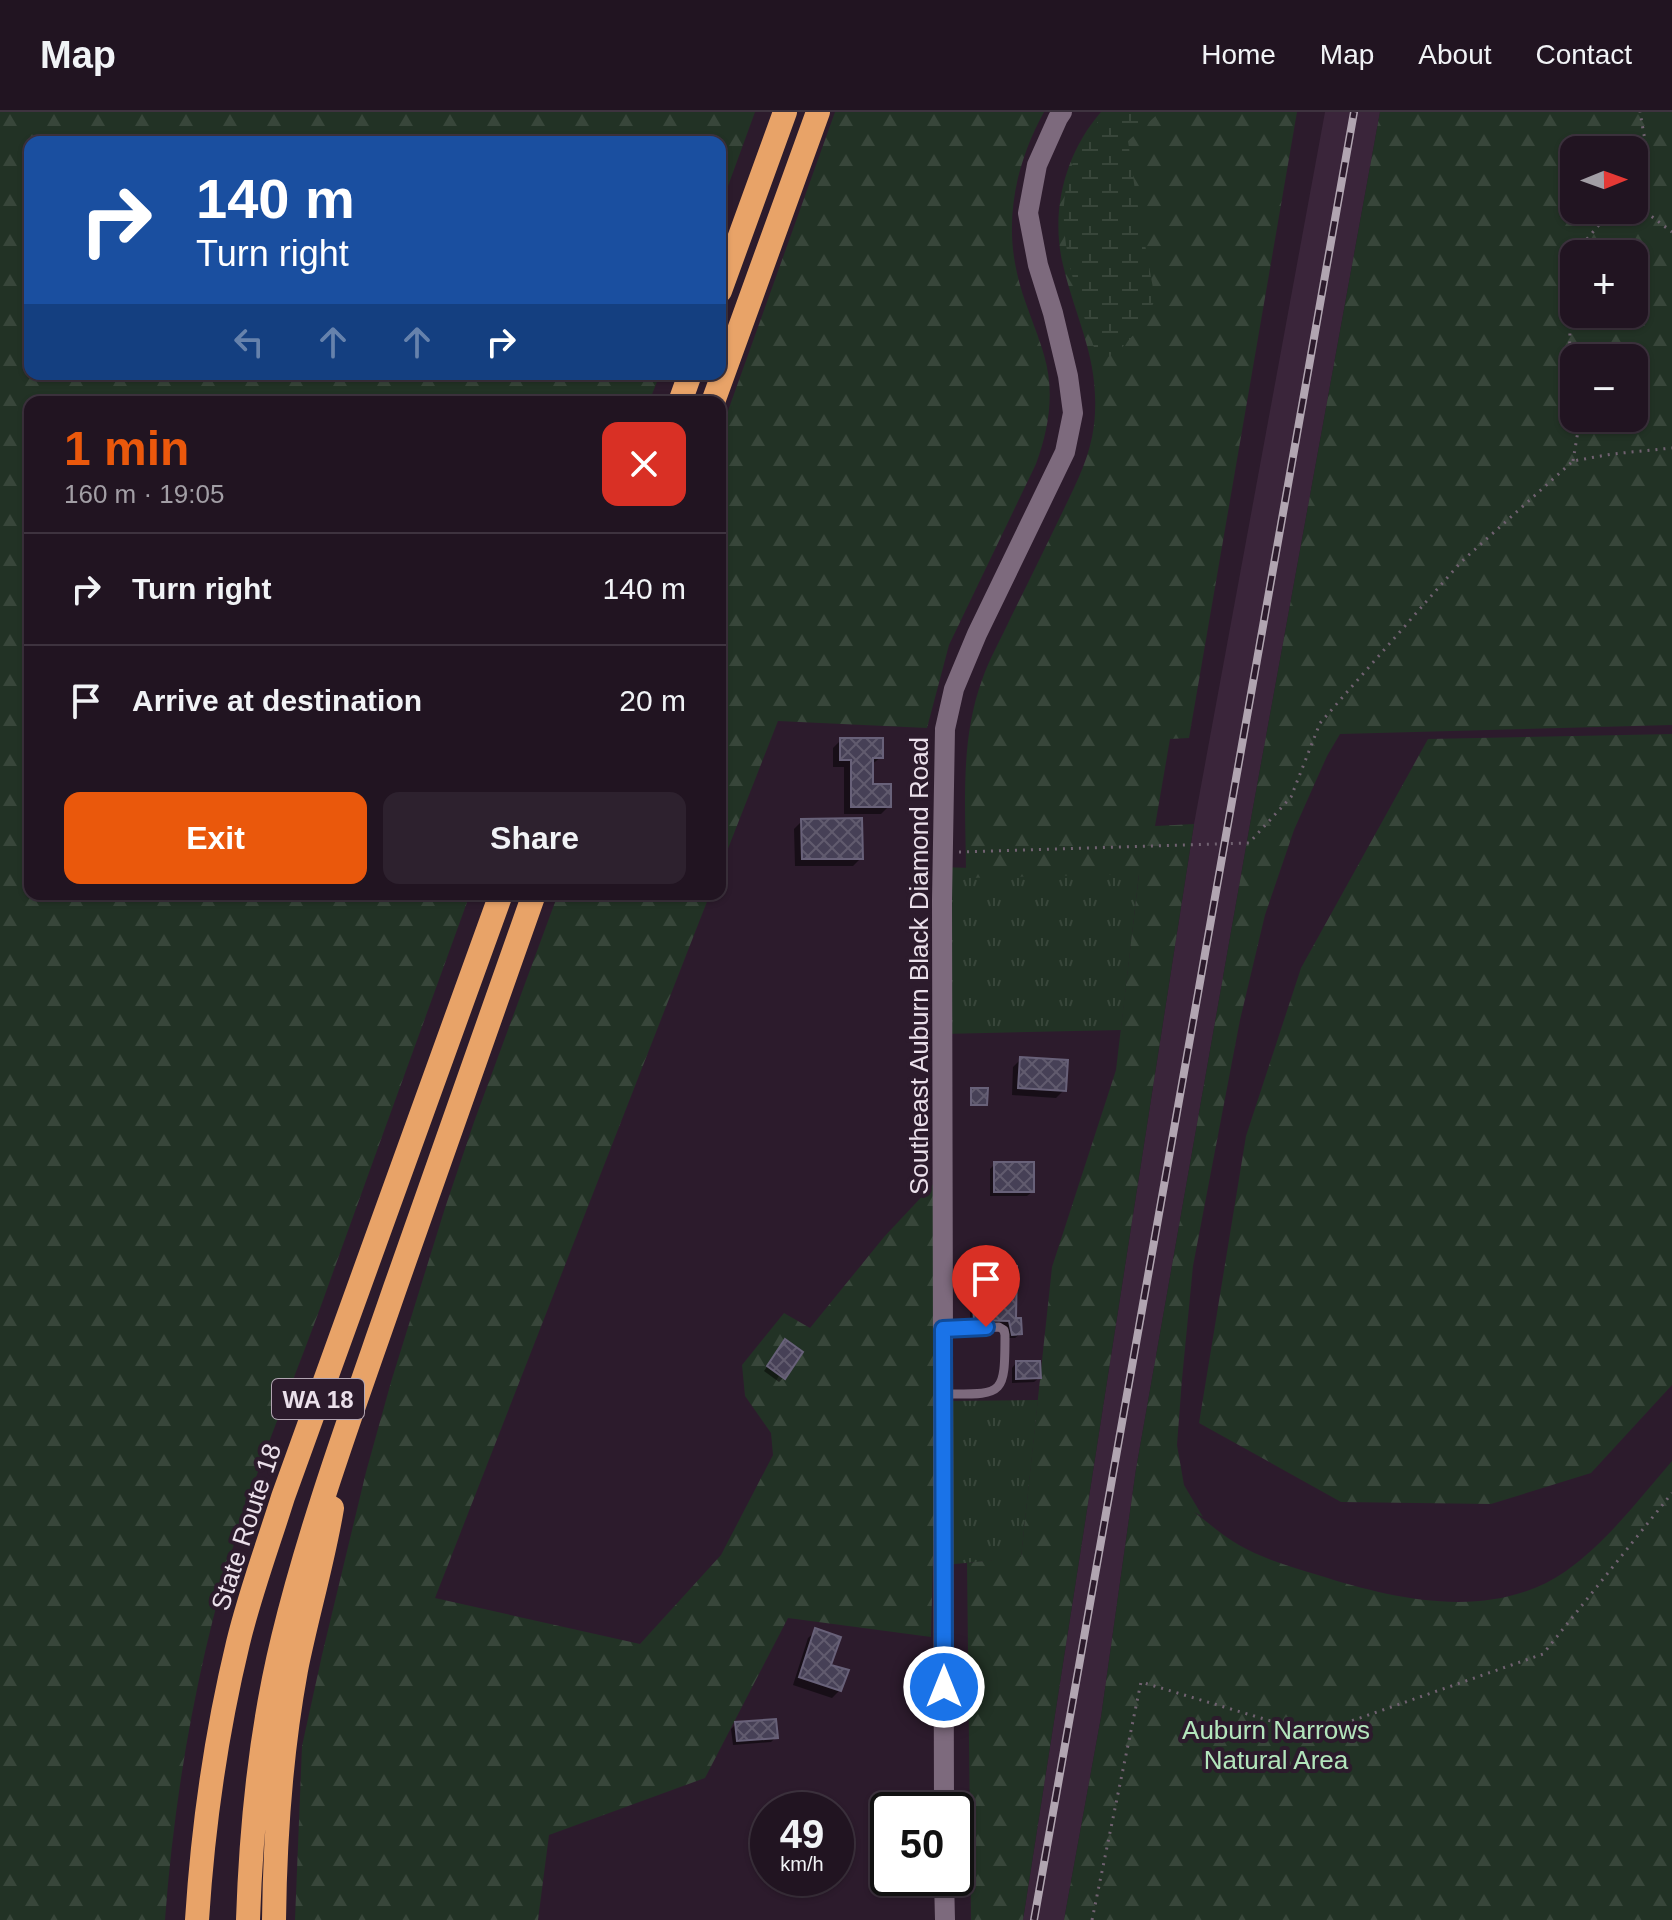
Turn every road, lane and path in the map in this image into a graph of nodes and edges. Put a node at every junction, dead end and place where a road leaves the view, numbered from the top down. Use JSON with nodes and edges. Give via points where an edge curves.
{"nodes":[{"id":1,"x":785,"y":112,"type":"edge"},
{"id":2,"x":818,"y":112,"type":"edge"},
{"id":3,"x":1062,"y":112,"type":"edge"},
{"id":4,"x":1640,"y":112,"type":"edge"},
{"id":5,"x":1644,"y":136,"type":"edge"},
{"id":6,"x":1648,"y":214,"type":"edge"},
{"id":7,"x":1600,"y":224,"type":"edge"},
{"id":8,"x":1672,"y":232,"type":"edge"},
{"id":9,"x":1586,"y":240,"type":"edge"},
{"id":10,"x":726,"y":274,"type":"edge"},
{"id":11,"x":726,"y":366,"type":"edge"},
{"id":12,"x":1578,"y":432,"type":"edge"},
{"id":13,"x":1672,"y":448,"type":"edge"},
{"id":14,"x":1573,"y":461,"type":"junction"},
{"id":15,"x":943,"y":852,"type":"junction"},
{"id":16,"x":499,"y":900,"type":"edge"},
{"id":17,"x":532,"y":900,"type":"edge"},
{"id":18,"x":943,"y":1329,"type":"junction"},
{"id":19,"x":943,"y":1394,"type":"junction"},
{"id":20,"x":346,"y":1427,"type":"junction"},
{"id":21,"x":1672,"y":1493,"type":"edge"},
{"id":22,"x":944,"y":1792,"type":"edge"},
{"id":23,"x":944,"y":1896,"type":"edge"},
{"id":24,"x":197,"y":1920,"type":"edge"},
{"id":25,"x":248,"y":1920,"type":"edge"},
{"id":26,"x":274,"y":1920,"type":"edge"},
{"id":27,"x":945,"y":1920,"type":"edge"},
{"id":28,"x":1092,"y":1920,"type":"edge"}],
"edges":[{"from":1,"to":10,"type":"highway"},
{"from":2,"to":11,"type":"highway"},
{"from":3,"to":15,"type":"main road","name":"Southeast Auburn Black Diamond Road","via":[[1037,165],[1028,213],[1073,413],[1065,452],[954,689],[945,729]]},
{"from":4,"to":5,"type":"path"},
{"from":6,"to":8,"type":"path"},
{"from":7,"to":9,"type":"path"},
{"from":12,"to":14,"type":"path"},
{"from":13,"to":14,"type":"path"},
{"from":14,"to":15,"type":"path","via":[[1461,562],[1320,723],[1291,797],[1249,843]]},
{"from":15,"to":18,"type":"main road","name":"Southeast Auburn Black Diamond Road"},
{"from":16,"to":24,"type":"highway","name":"State Route 18","number":"WA 18","via":[[257,1578],[216,1752]]},
{"from":17,"to":20,"type":"highway","number":"WA 18"},
{"from":18,"to":19,"type":"main road","name":"Southeast Auburn Black Diamond Road"},
{"from":18,"to":19,"type":"lane","via":[[999,1327],[1005,1335],[1005,1373],[998,1388],[987,1394]]},
{"from":19,"to":22,"type":"main road","name":"Southeast Auburn Black Diamond Road"},
{"from":20,"to":25,"type":"highway","number":"WA 18","via":[[303,1558],[279,1656],[255,1813]]},
{"from":20,"to":26,"type":"highway","via":[[289,1715]]},
{"from":21,"to":28,"type":"path","via":[[1543,1654],[1314,1734],[1141,1682]]},
{"from":23,"to":27,"type":"main road"}]}
